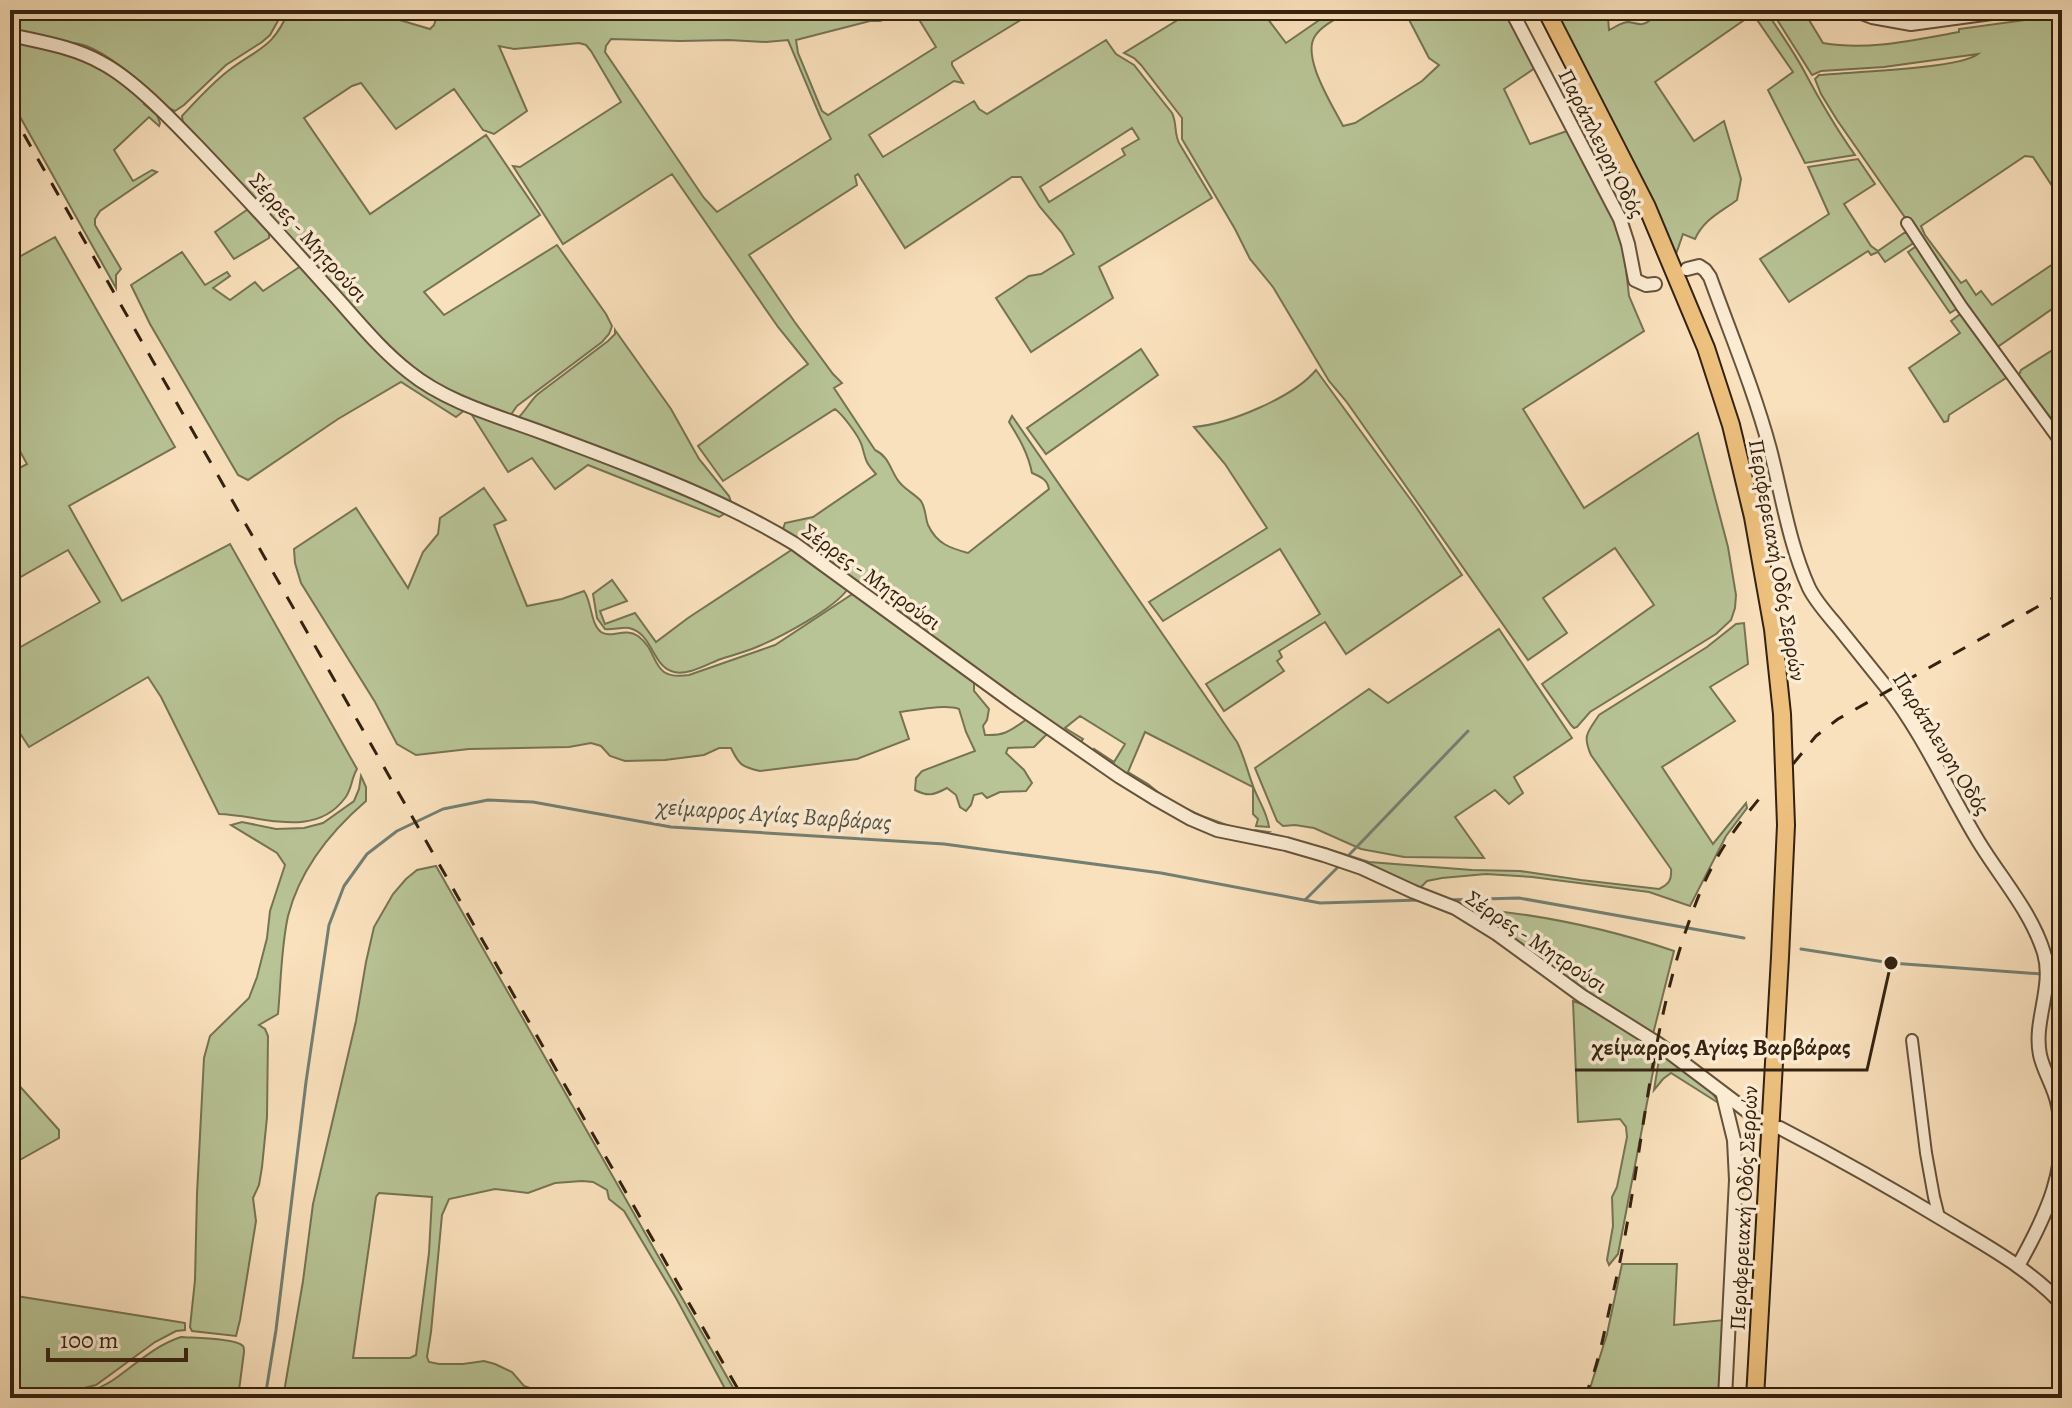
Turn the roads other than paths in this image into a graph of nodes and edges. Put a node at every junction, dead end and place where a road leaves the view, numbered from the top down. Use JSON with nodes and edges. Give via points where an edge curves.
{"nodes":[{"id":1,"x":1511,"y":10,"type":"edge"},
{"id":2,"x":1546,"y":10,"type":"edge"},
{"id":3,"x":1851,"y":10,"type":"edge"},
{"id":4,"x":2021,"y":10,"type":"edge"},
{"id":5,"x":10,"y":35,"type":"edge"},
{"id":6,"x":1907,"y":223,"type":"dead end"},
{"id":7,"x":1687,"y":269,"type":"dead end"},
{"id":8,"x":1655,"y":284,"type":"dead end"},
{"id":9,"x":2062,"y":444,"type":"edge"},
{"id":10,"x":2062,"y":959,"type":"edge"},
{"id":11,"x":2046,"y":964,"type":"junction"},
{"id":12,"x":1912,"y":1040,"type":"dead end"},
{"id":13,"x":1722,"y":1093,"type":"junction"},
{"id":14,"x":1747,"y":1111,"type":"tunnel mouth"},
{"id":15,"x":1780,"y":1128,"type":"tunnel mouth"},
{"id":16,"x":1939,"y":1217,"type":"junction"},
{"id":17,"x":2018,"y":1266,"type":"junction"},
{"id":18,"x":2062,"y":1304,"type":"edge"},
{"id":19,"x":1725,"y":1398,"type":"edge"},
{"id":20,"x":1755,"y":1398,"type":"edge"}],
"edges":[{"from":1,"to":8,"type":"street","name":"Παράπλευρη Οδός","via":[[1620,219],[1635,280]]},
{"from":2,"to":20,"type":"main road","name":"Περιφερειακή Οδός Σερρών","via":[[1647,207],[1706,348],[1753,517],[1773,629],[1786,825]]},
{"from":3,"to":4,"type":"street","via":[[1911,25]]},
{"from":5,"to":13,"type":"street","name":"Σέρρες - Μητρούσι","via":[[67,48],[121,76],[173,120],[385,351],[418,379],[471,406],[765,526],[1154,798],[1217,830],[1324,855],[1455,908],[1657,1043]]},
{"from":6,"to":9,"type":"street"},
{"from":7,"to":11,"type":"street","name":"Παράπλευρη Οδός","via":[[1699,266],[1710,277],[1750,382],[1797,560],[1811,592],[1909,721],[2024,912]]},
{"from":10,"to":11,"type":"street"},
{"from":11,"to":17,"type":"street","name":"Παράπλευρη Οδός","via":[[2040,1054],[2058,1103],[2061,1165],[2047,1210]]},
{"from":12,"to":16,"type":"street"},
{"from":13,"to":14,"type":"street","name":"Σέρρες - Μητρούσι"},
{"from":13,"to":19,"type":"street","via":[[1734,1140],[1736,1180]]},
{"from":15,"to":16,"type":"street"},
{"from":16,"to":17,"type":"street"},
{"from":17,"to":18,"type":"street"}]}
